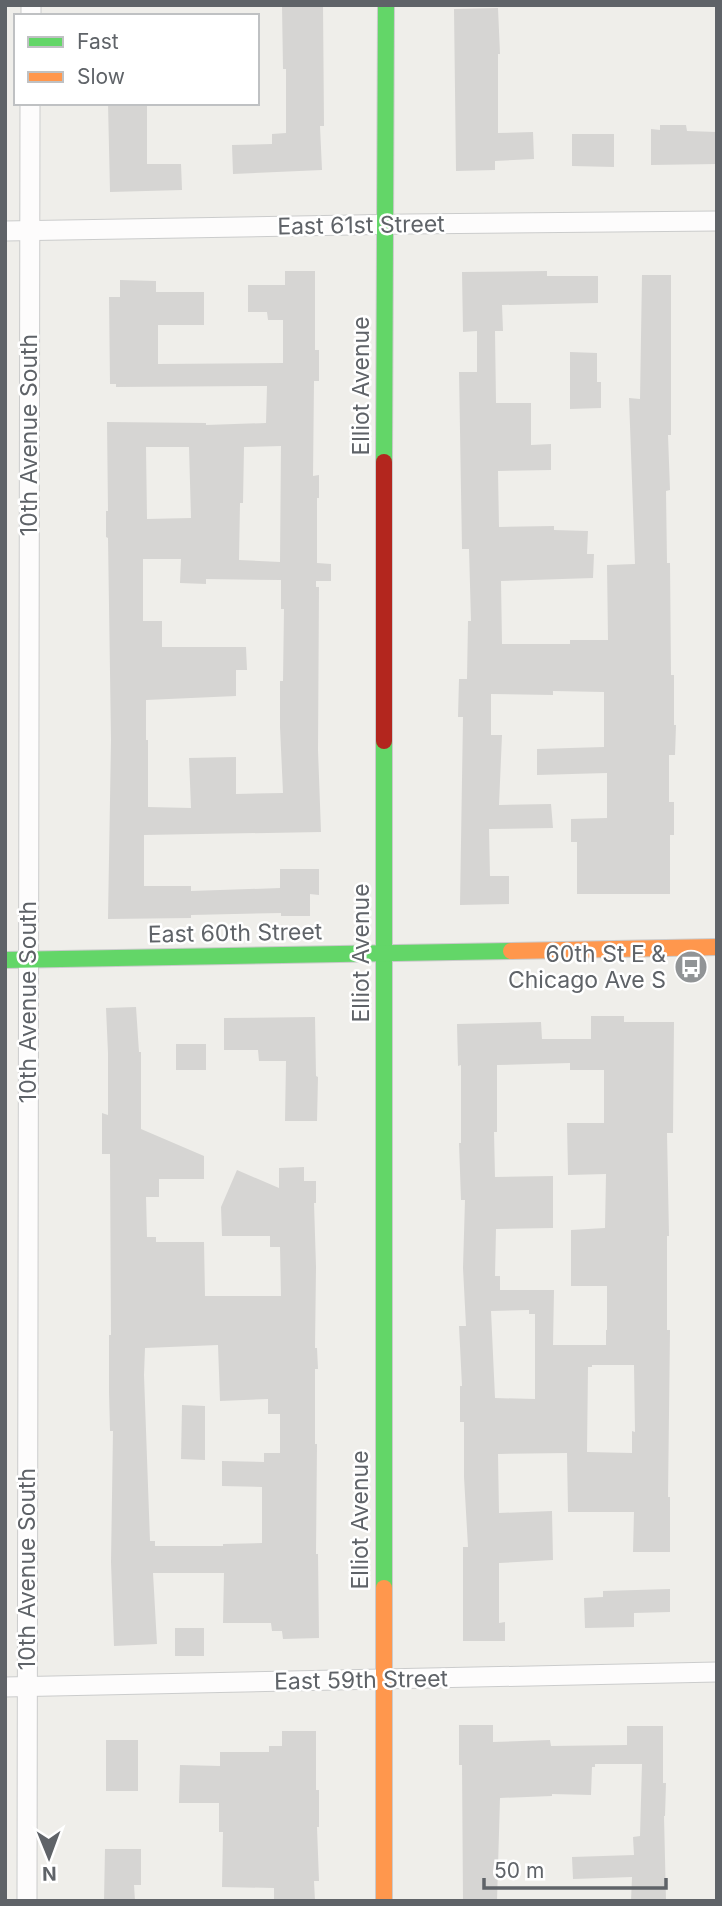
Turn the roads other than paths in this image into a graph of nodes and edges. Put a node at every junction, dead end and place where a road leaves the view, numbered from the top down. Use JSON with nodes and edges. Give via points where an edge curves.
{"nodes":[{"id":1,"x":386,"y":5,"type":"edge"},
{"id":2,"x":30,"y":105,"type":"edge"},
{"id":3,"x":717,"y":221,"type":"edge"},
{"id":4,"x":384,"y":224,"type":"junction"},
{"id":5,"x":29,"y":230,"type":"junction"},
{"id":6,"x":5,"y":231,"type":"edge"},
{"id":7,"x":717,"y":947,"type":"edge"},
{"id":8,"x":384,"y":953,"type":"junction"},
{"id":9,"x":5,"y":960,"type":"edge"},
{"id":10,"x":28,"y":960,"type":"junction"},
{"id":11,"x":717,"y":1672,"type":"edge"},
{"id":12,"x":383,"y":1679,"type":"junction"},
{"id":13,"x":26,"y":1687,"type":"junction"},
{"id":14,"x":5,"y":1688,"type":"edge"},
{"id":15,"x":27,"y":1901,"type":"edge"},
{"id":16,"x":384,"y":1901,"type":"edge"}],
"edges":[{"from":1,"to":4,"type":"street","name":"Elliot Avenue"},
{"from":2,"to":5,"type":"street","name":"10th Avenue South"},
{"from":3,"to":4,"type":"street","name":"East 61st Street"},
{"from":4,"to":5,"type":"street","name":"East 61st Street"},
{"from":4,"to":8,"type":"street","name":"Elliot Avenue"},
{"from":5,"to":6,"type":"street","name":"East 61st Street"},
{"from":5,"to":10,"type":"street","name":"10th Avenue South"},
{"from":7,"to":8,"type":"street","name":"East 60th Street"},
{"from":8,"to":10,"type":"street","name":"East 60th Street"},
{"from":8,"to":12,"type":"street","name":"Elliot Avenue"},
{"from":9,"to":10,"type":"street","name":"East 60th Street"},
{"from":10,"to":13,"type":"street","name":"10th Avenue South"},
{"from":11,"to":12,"type":"street","name":"East 59th Street"},
{"from":12,"to":13,"type":"street","name":"East 59th Street"},
{"from":12,"to":16,"type":"street","name":"Elliot Avenue"},
{"from":13,"to":14,"type":"street","name":"East 59th Street"},
{"from":13,"to":15,"type":"street","name":"10th Avenue South"}]}
